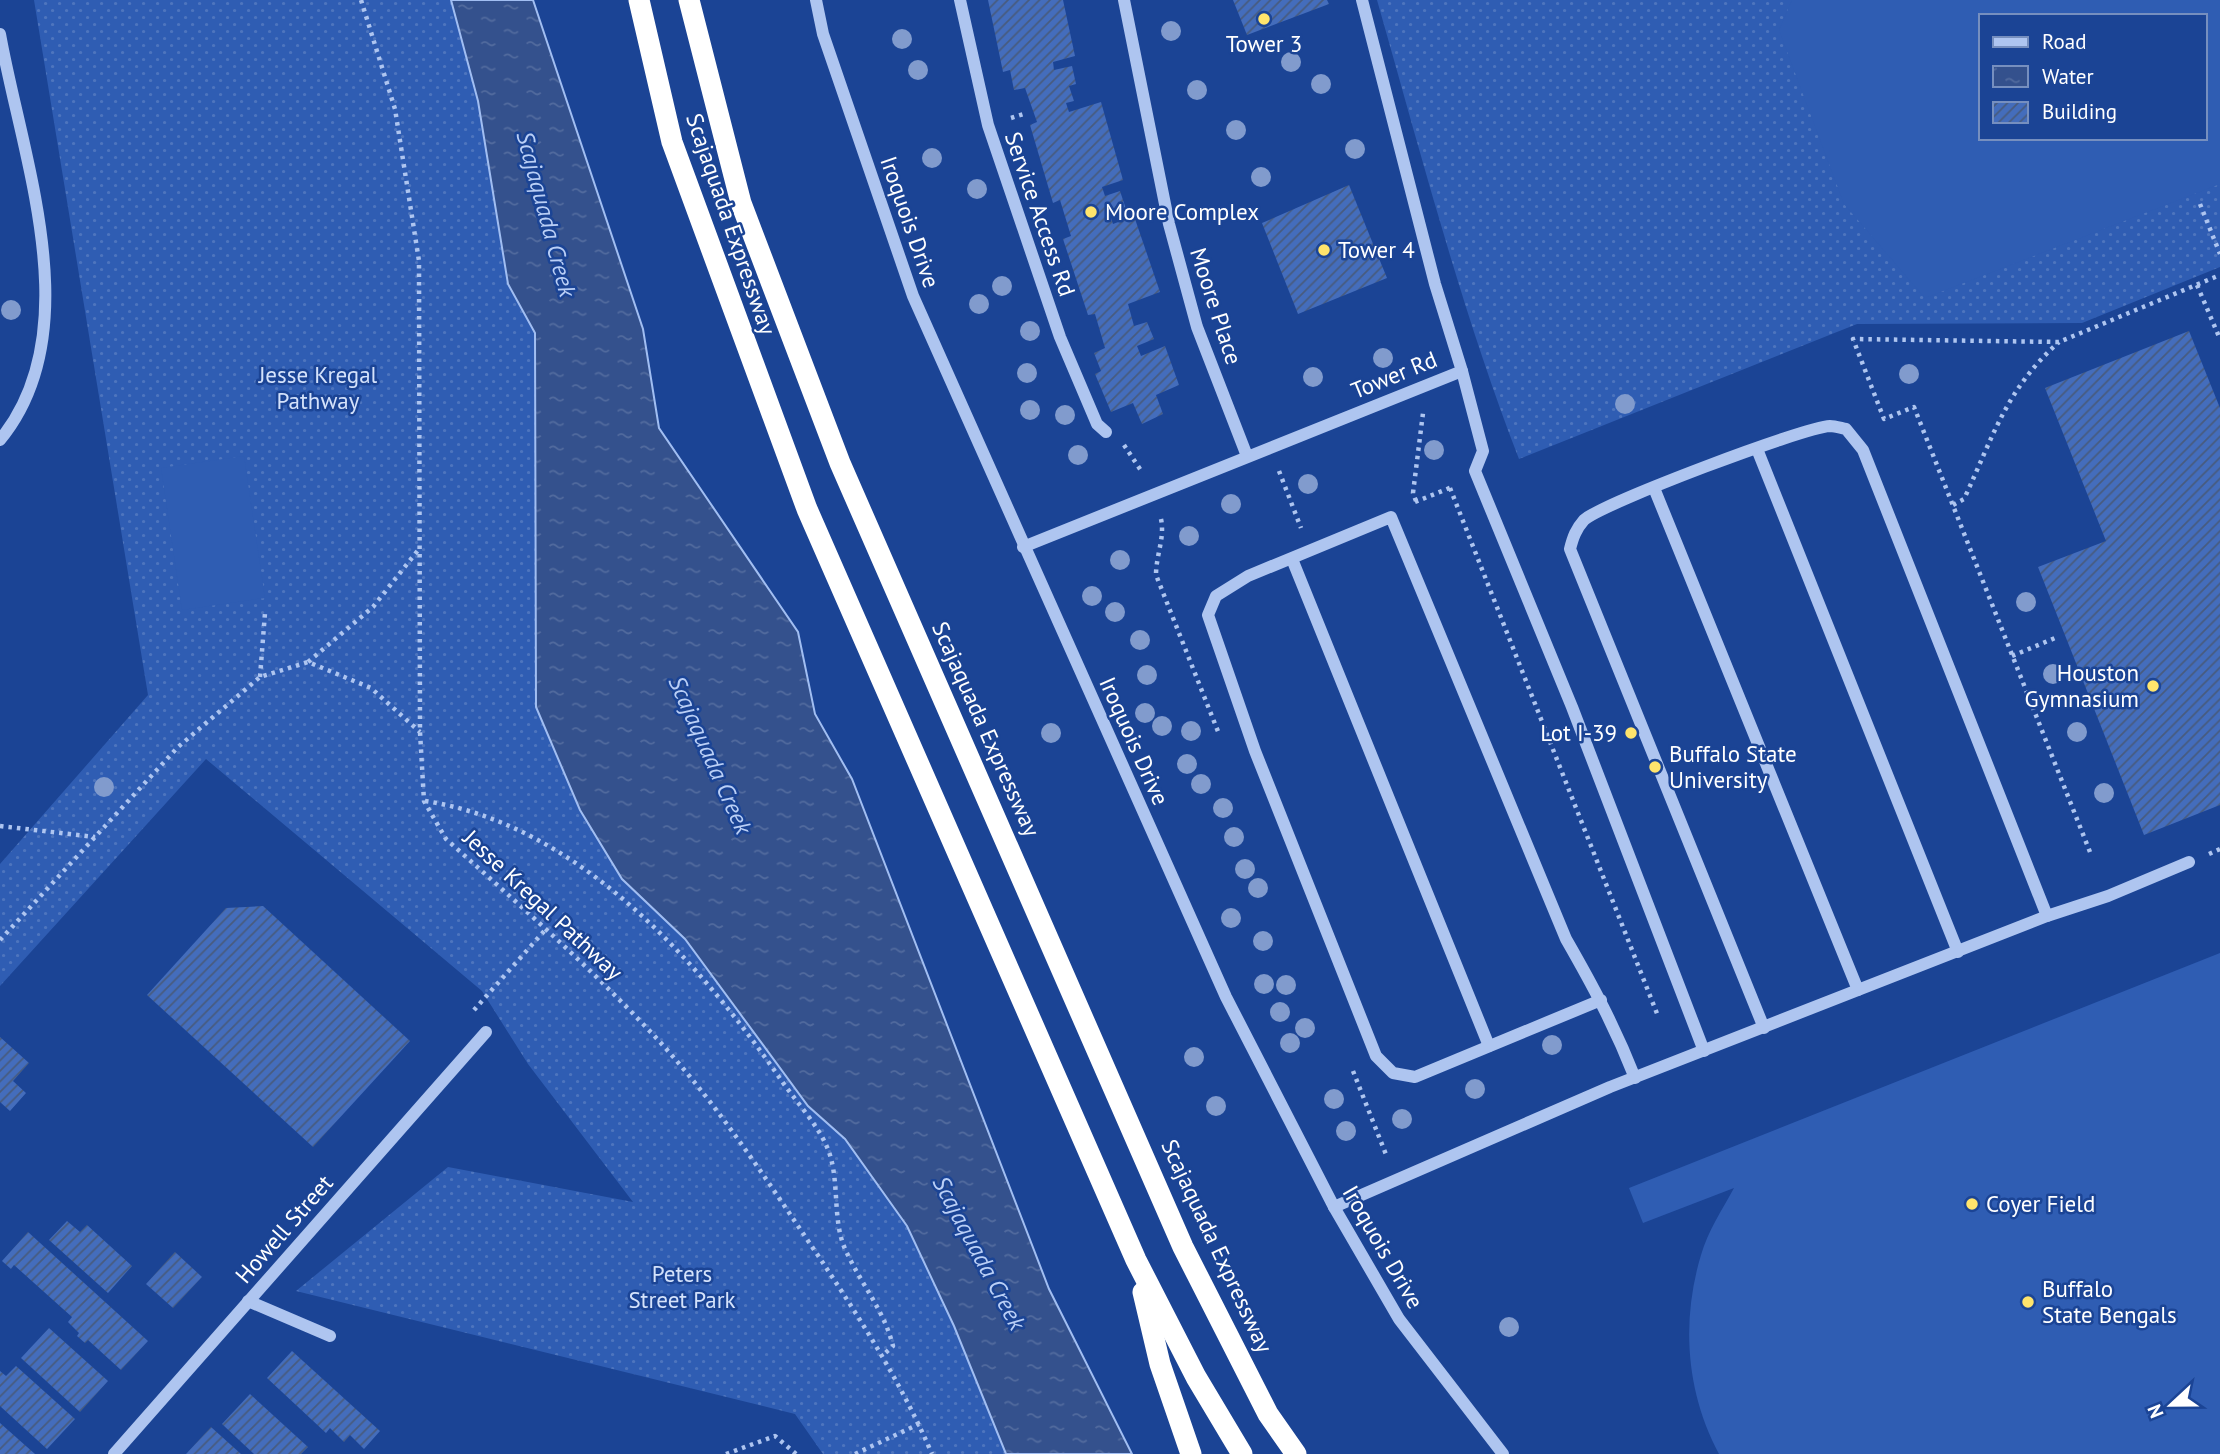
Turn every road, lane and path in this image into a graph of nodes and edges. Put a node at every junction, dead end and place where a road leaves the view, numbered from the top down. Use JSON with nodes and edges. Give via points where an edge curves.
{"nodes":[{"id":1,"x":361,"y":0,"type":"edge"},
{"id":2,"x":639,"y":0,"type":"edge"},
{"id":3,"x":689,"y":0,"type":"edge"},
{"id":4,"x":816,"y":0,"type":"edge"},
{"id":5,"x":960,"y":0,"type":"edge"},
{"id":6,"x":1124,"y":0,"type":"edge"},
{"id":7,"x":1362,"y":0,"type":"edge"},
{"id":8,"x":0,"y":34,"type":"edge"},
{"id":9,"x":4,"y":81,"type":"edge"},
{"id":10,"x":2200,"y":204,"type":"dead end"},
{"id":11,"x":1216,"y":208,"type":"dead end"},
{"id":12,"x":1196,"y":214,"type":"dead end"},
{"id":13,"x":2220,"y":254,"type":"edge"},
{"id":14,"x":2220,"y":275,"type":"edge"},
{"id":15,"x":2197,"y":285,"type":"junction"},
{"id":16,"x":2220,"y":339,"type":"edge"},
{"id":17,"x":2059,"y":342,"type":"junction"},
{"id":18,"x":1462,"y":371,"type":"junction"},
{"id":19,"x":1424,"y":411,"type":"dead end"},
{"id":20,"x":1106,"y":432,"type":"joint"},
{"id":21,"x":0,"y":440,"type":"edge"},
{"id":22,"x":1757,"y":449,"type":"junction"},
{"id":23,"x":1247,"y":456,"type":"junction"},
{"id":24,"x":1278,"y":470,"type":"dead end"},
{"id":25,"x":1145,"y":479,"type":"dead end"},
{"id":26,"x":1450,"y":488,"type":"dead end"},
{"id":27,"x":1654,"y":488,"type":"junction"},
{"id":28,"x":1441,"y":492,"type":"dead end"},
{"id":29,"x":1953,"y":505,"type":"junction"},
{"id":30,"x":1294,"y":510,"type":"dead end"},
{"id":31,"x":1023,"y":547,"type":"junction"},
{"id":32,"x":419,"y":548,"type":"junction"},
{"id":33,"x":1292,"y":559,"type":"junction"},
{"id":34,"x":265,"y":613,"type":"dead end"},
{"id":35,"x":2056,"y":638,"type":"dead end"},
{"id":36,"x":2012,"y":656,"type":"junction"},
{"id":37,"x":308,"y":662,"type":"junction"},
{"id":38,"x":260,"y":677,"type":"junction"},
{"id":39,"x":420,"y":732,"type":"junction"},
{"id":40,"x":424,"y":801,"type":"junction"},
{"id":41,"x":0,"y":826,"type":"edge"},
{"id":42,"x":95,"y":837,"type":"junction"},
{"id":43,"x":2090,"y":852,"type":"dead end"},
{"id":44,"x":2189,"y":862,"type":"dead end"},
{"id":45,"x":2047,"y":916,"type":"junction"},
{"id":46,"x":546,"y":929,"type":"junction"},
{"id":47,"x":0,"y":930,"type":"edge"},
{"id":48,"x":1,"y":939,"type":"edge"},
{"id":49,"x":1958,"y":951,"type":"junction"},
{"id":50,"x":1858,"y":990,"type":"junction"},
{"id":51,"x":1601,"y":1000,"type":"junction"},
{"id":52,"x":1658,"y":1016,"type":"dead end"},
{"id":53,"x":1764,"y":1028,"type":"junction"},
{"id":54,"x":486,"y":1032,"type":"joint"},
{"id":55,"x":1489,"y":1046,"type":"junction"},
{"id":56,"x":1704,"y":1051,"type":"junction"},
{"id":57,"x":1635,"y":1078,"type":"junction"},
{"id":58,"x":1334,"y":1207,"type":"junction"},
{"id":59,"x":1136,"y":1259,"type":"junction"},
{"id":60,"x":248,"y":1301,"type":"junction"},
{"id":61,"x":330,"y":1336,"type":"dead end"},
{"id":62,"x":882,"y":1356,"type":"junction"},
{"id":63,"x":919,"y":1424,"type":"junction"},
{"id":64,"x":114,"y":1454,"type":"edge"},
{"id":65,"x":726,"y":1454,"type":"edge"},
{"id":66,"x":796,"y":1454,"type":"edge"},
{"id":67,"x":855,"y":1454,"type":"edge"},
{"id":68,"x":932,"y":1454,"type":"edge"},
{"id":69,"x":1191,"y":1454,"type":"edge"},
{"id":70,"x":1242,"y":1454,"type":"edge"},
{"id":71,"x":1296,"y":1454,"type":"edge"},
{"id":72,"x":1503,"y":1454,"type":"edge"}],
"edges":[{"from":1,"to":32,"type":"path","name":"Jesse Kregal Pathway","via":[[395,110],[419,261]]},
{"from":2,"to":59,"type":"highway","name":"Scajaquada Expressway","via":[[671,142],[807,509]]},
{"from":3,"to":71,"type":"highway","name":"Scajaquada Expressway","via":[[741,203],[841,463],[1184,1247],[1268,1414]]},
{"from":4,"to":31,"type":"street","name":"Iroquois Drive","via":[[823,34],[913,296]]},
{"from":5,"to":20,"type":"street","name":"Service Access Rd","via":[[988,125],[1060,337],[1097,424]]},
{"from":6,"to":23,"type":"street","name":"Moore Place","via":[[1169,224],[1197,327]]},
{"from":7,"to":18,"type":"street","name":"Tower Rd"},
{"from":8,"to":9,"type":"street"},
{"from":9,"to":21,"type":"street","via":[[26,154],[43,259],[46,316],[39,369]]},
{"from":10,"to":13,"type":"path"},
{"from":11,"to":12,"type":"path"},
{"from":14,"to":15,"type":"path"},
{"from":15,"to":16,"type":"path"},
{"from":15,"to":17,"type":"path"},
{"from":17,"to":29,"type":"path","via":[[2007,402],[1964,499]]},
{"from":17,"to":29,"type":"path","via":[[1853,339],[1884,419],[1914,407]]},
{"from":18,"to":23,"type":"street","name":"Tower Rd"},
{"from":18,"to":56,"type":"street","via":[[1483,451],[1475,471],[1572,707]]},
{"from":19,"to":28,"type":"path","via":[[1414,502]]},
{"from":20,"to":25,"type":"path","via":[[1136,458]]},
{"from":22,"to":27,"type":"street"},
{"from":22,"to":45,"type":"street","via":[[1828,426],[1846,429],[1863,450]]},
{"from":22,"to":49,"type":"street"},
{"from":23,"to":31,"type":"street","name":"Tower Rd"},
{"from":24,"to":30,"type":"path"},
{"from":26,"to":52,"type":"path"},
{"from":27,"to":50,"type":"street"},
{"from":27,"to":53,"type":"street","via":[[1585,519],[1574,533],[1570,549]]},
{"from":29,"to":36,"type":"path"},
{"from":31,"to":58,"type":"street","name":"Iroquois Drive","via":[[1226,997]]},
{"from":32,"to":37,"type":"path","via":[[373,607]]},
{"from":32,"to":39,"type":"path","name":"Jesse Kregal Pathway"},
{"from":33,"to":51,"type":"street","via":[[1391,517],[1566,939]]},
{"from":33,"to":55,"type":"street"},
{"from":33,"to":55,"type":"street","via":[[1248,576],[1216,596],[1209,615],[1255,751],[1376,1056],[1393,1073],[1415,1077]]},
{"from":34,"to":38,"type":"path"},
{"from":35,"to":36,"type":"path"},
{"from":36,"to":43,"type":"path"},
{"from":37,"to":38,"type":"path"},
{"from":37,"to":39,"type":"path","via":[[370,688]]},
{"from":38,"to":42,"type":"path","via":[[178,747]]},
{"from":39,"to":40,"type":"path","name":"Jesse Kregal Pathway"},
{"from":40,"to":46,"type":"path","name":"Jesse Kregal Pathway","via":[[446,839]]},
{"from":40,"to":62,"type":"path","via":[[461,807],[566,854],[621,895],[736,1016],[827,1147],[845,1250],[887,1322],[893,1346]]},
{"from":41,"to":42,"type":"path"},
{"from":42,"to":48,"type":"path"},
{"from":44,"to":45,"type":"street"},
{"from":45,"to":49,"type":"street"},
{"from":46,"to":54,"type":"path","via":[[468,1016]]},
{"from":46,"to":62,"type":"path","name":"Jesse Kregal Pathway","via":[[644,1025],[700,1089],[757,1164]]},
{"from":47,"to":48,"type":"path"},
{"from":49,"to":50,"type":"street"},
{"from":50,"to":53,"type":"street"},
{"from":51,"to":55,"type":"street"},
{"from":51,"to":57,"type":"street"},
{"from":53,"to":56,"type":"street"},
{"from":54,"to":60,"type":"street","name":"Howell Street"},
{"from":56,"to":57,"type":"street"},
{"from":57,"to":58,"type":"street"},
{"from":58,"to":72,"type":"street","name":"Iroquois Drive","via":[[1399,1320]]},
{"from":59,"to":69,"type":"highway","via":[[1160,1364]]},
{"from":59,"to":70,"type":"highway","name":"Scajaquada Expressway","via":[[1196,1377]]},
{"from":60,"to":61,"type":"street"},
{"from":60,"to":64,"type":"street","name":"Howell Street"},
{"from":62,"to":63,"type":"path","name":"Jesse Kregal Pathway"},
{"from":63,"to":67,"type":"path"},
{"from":63,"to":68,"type":"path","name":"Jesse Kregal Pathway"},
{"from":65,"to":66,"type":"path","via":[[775,1436]]}]}
